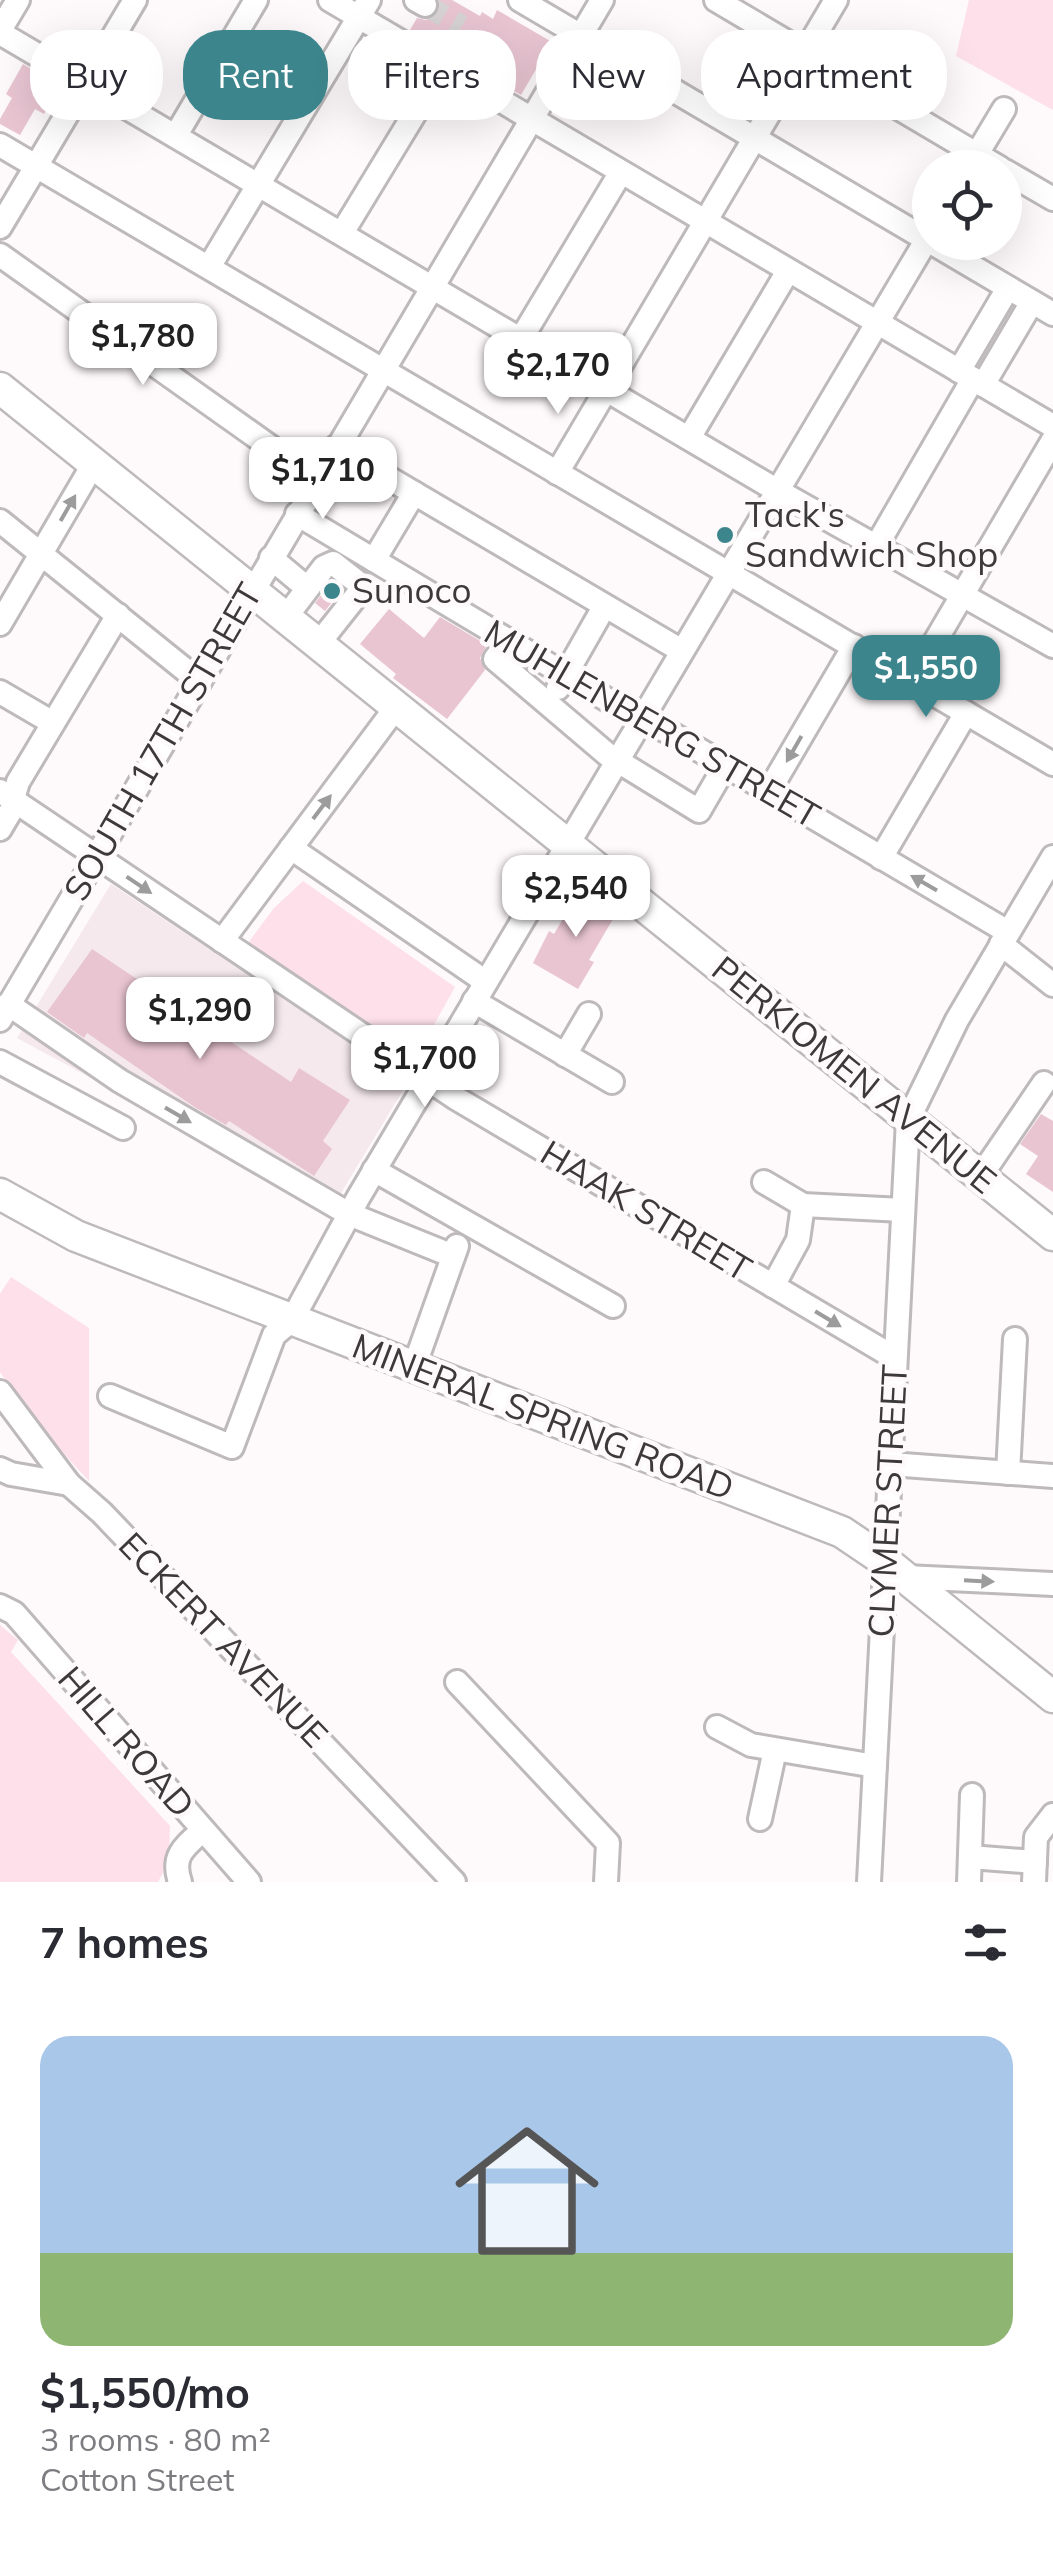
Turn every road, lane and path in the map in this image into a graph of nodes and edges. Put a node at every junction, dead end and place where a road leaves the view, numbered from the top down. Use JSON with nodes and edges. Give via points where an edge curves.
{"nodes":[{"id":1,"x":18,"y":0,"type":"edge"},
{"id":2,"x":135,"y":0,"type":"edge"},
{"id":3,"x":256,"y":0,"type":"edge"},
{"id":4,"x":330,"y":0,"type":"edge"},
{"id":5,"x":520,"y":0,"type":"edge"},
{"id":6,"x":602,"y":0,"type":"edge"},
{"id":7,"x":716,"y":0,"type":"edge"},
{"id":8,"x":836,"y":0,"type":"edge"},
{"id":9,"x":364,"y":9,"type":"edge"},
{"id":10,"x":117,"y":30,"type":"edge"},
{"id":11,"x":393,"y":30,"type":"edge"},
{"id":12,"x":571,"y":30,"type":"edge"},
{"id":13,"x":584,"y":30,"type":"edge"},
{"id":14,"x":767,"y":30,"type":"edge"},
{"id":15,"x":818,"y":30,"type":"edge"},
{"id":16,"x":0,"y":31,"type":"edge"},
{"id":17,"x":30,"y":49,"type":"edge"},
{"id":18,"x":681,"y":95,"type":"edge"},
{"id":19,"x":1004,"y":109,"type":"dead end"},
{"id":20,"x":516,"y":110,"type":"edge"},
{"id":21,"x":536,"y":111,"type":"edge"},
{"id":22,"x":531,"y":119,"type":"junction"},
{"id":23,"x":63,"y":120,"type":"edge"},
{"id":24,"x":151,"y":120,"type":"edge"},
{"id":25,"x":410,"y":120,"type":"edge"},
{"id":26,"x":764,"y":120,"type":"edge"},
{"id":27,"x":909,"y":120,"type":"edge"},
{"id":28,"x":176,"y":135,"type":"junction"},
{"id":29,"x":754,"y":138,"type":"junction"},
{"id":30,"x":0,"y":145,"type":"edge"},
{"id":31,"x":956,"y":150,"type":"edge"},
{"id":32,"x":980,"y":150,"type":"edge"},
{"id":33,"x":36,"y":166,"type":"junction"},
{"id":34,"x":621,"y":172,"type":"junction"},
{"id":35,"x":1022,"y":181,"type":"edge"},
{"id":36,"x":259,"y":184,"type":"junction"},
{"id":37,"x":1053,"y":199,"type":"edge"},
{"id":38,"x":704,"y":222,"type":"junction"},
{"id":39,"x":0,"y":227,"type":"edge"},
{"id":40,"x":912,"y":228,"type":"edge"},
{"id":41,"x":342,"y":233,"type":"junction"},
{"id":42,"x":0,"y":254,"type":"edge"},
{"id":43,"x":915,"y":260,"type":"edge"},
{"id":44,"x":964,"y":260,"type":"edge"},
{"id":45,"x":209,"y":267,"type":"junction"},
{"id":46,"x":788,"y":271,"type":"junction"},
{"id":47,"x":432,"y":286,"type":"junction"},
{"id":48,"x":1008,"y":288,"type":"junction"},
{"id":49,"x":1032,"y":302,"type":"junction"},
{"id":50,"x":1053,"y":314,"type":"edge"},
{"id":51,"x":877,"y":324,"type":"junction"},
{"id":52,"x":521,"y":339,"type":"junction"},
{"id":53,"x":382,"y":369,"type":"junction"},
{"id":54,"x":972,"y":378,"type":"junction"},
{"id":55,"x":0,"y":388,"type":"edge"},
{"id":56,"x":605,"y":388,"type":"junction"},
{"id":57,"x":1053,"y":426,"type":"edge"},
{"id":58,"x":689,"y":438,"type":"junction"},
{"id":59,"x":1053,"y":440,"type":"edge"},
{"id":60,"x":336,"y":447,"type":"junction"},
{"id":61,"x":94,"y":463,"type":"junction"},
{"id":62,"x":557,"y":473,"type":"junction"},
{"id":63,"x":317,"y":480,"type":"junction"},
{"id":64,"x":778,"y":491,"type":"junction"},
{"id":65,"x":414,"y":493,"type":"junction"},
{"id":66,"x":297,"y":514,"type":"junction"},
{"id":67,"x":0,"y":520,"type":"edge"},
{"id":68,"x":877,"y":545,"type":"junction"},
{"id":69,"x":42,"y":554,"type":"junction"},
{"id":70,"x":271,"y":558,"type":"junction"},
{"id":71,"x":374,"y":560,"type":"junction"},
{"id":72,"x":729,"y":574,"type":"junction"},
{"id":73,"x":252,"y":590,"type":"junction"},
{"id":74,"x":964,"y":593,"type":"junction"},
{"id":75,"x":297,"y":601,"type":"junction"},
{"id":76,"x":604,"y":607,"type":"junction"},
{"id":77,"x":118,"y":615,"type":"junction"},
{"id":78,"x":0,"y":624,"type":"edge"},
{"id":79,"x":326,"y":634,"type":"junction"},
{"id":80,"x":509,"y":640,"type":"junction"},
{"id":81,"x":1052,"y":644,"type":"edge"},
{"id":82,"x":854,"y":646,"type":"junction"},
{"id":83,"x":682,"y":651,"type":"junction"},
{"id":84,"x":565,"y":674,"type":"junction"},
{"id":85,"x":199,"y":681,"type":"junction"},
{"id":86,"x":912,"y":681,"type":"junction"},
{"id":87,"x":0,"y":692,"type":"edge"},
{"id":88,"x":548,"y":704,"type":"junction"},
{"id":89,"x":397,"y":706,"type":"junction"},
{"id":90,"x":966,"y":713,"type":"junction"},
{"id":91,"x":641,"y":720,"type":"junction"},
{"id":92,"x":53,"y":723,"type":"junction"},
{"id":93,"x":617,"y":761,"type":"junction"},
{"id":94,"x":1053,"y":764,"type":"edge"},
{"id":95,"x":726,"y":766,"type":"junction"},
{"id":96,"x":770,"y":791,"type":"junction"},
{"id":97,"x":10,"y":797,"type":"edge"},
{"id":98,"x":0,"y":829,"type":"edge"},
{"id":99,"x":568,"y":844,"type":"junction"},
{"id":100,"x":292,"y":848,"type":"junction"},
{"id":101,"x":96,"y":856,"type":"junction"},
{"id":102,"x":1053,"y":857,"type":"edge"},
{"id":103,"x":881,"y":858,"type":"junction"},
{"id":104,"x":1004,"y":938,"type":"junction"},
{"id":105,"x":222,"y":942,"type":"junction"},
{"id":106,"x":1053,"y":985,"type":"edge"},
{"id":107,"x":480,"y":992,"type":"junction"},
{"id":108,"x":4,"y":1012,"type":"edge"},
{"id":109,"x":589,"y":1014,"type":"dead end"},
{"id":110,"x":564,"y":1055,"type":"junction"},
{"id":111,"x":0,"y":1062,"type":"edge"},
{"id":112,"x":428,"y":1080,"type":"junction"},
{"id":113,"x":612,"y":1082,"type":"dead end"},
{"id":114,"x":1044,"y":1083,"type":"dead end"},
{"id":115,"x":908,"y":1120,"type":"junction"},
{"id":116,"x":124,"y":1128,"type":"dead end"},
{"id":117,"x":374,"y":1170,"type":"junction"},
{"id":118,"x":980,"y":1177,"type":"junction"},
{"id":119,"x":764,"y":1182,"type":"dead end"},
{"id":120,"x":0,"y":1194,"type":"edge"},
{"id":121,"x":803,"y":1206,"type":"junction"},
{"id":122,"x":904,"y":1210,"type":"junction"},
{"id":123,"x":349,"y":1214,"type":"junction"},
{"id":124,"x":465,"y":1224,"type":"junction"},
{"id":125,"x":1053,"y":1235,"type":"edge"},
{"id":126,"x":453,"y":1256,"type":"junction"},
{"id":127,"x":773,"y":1286,"type":"junction"},
{"id":128,"x":613,"y":1306,"type":"dead end"},
{"id":129,"x":292,"y":1320,"type":"junction"},
{"id":130,"x":1015,"y":1339,"type":"dead end"},
{"id":131,"x":896,"y":1358,"type":"junction"},
{"id":132,"x":414,"y":1367,"type":"junction"},
{"id":133,"x":0,"y":1392,"type":"edge"},
{"id":134,"x":110,"y":1396,"type":"dead end"},
{"id":135,"x":890,"y":1464,"type":"junction"},
{"id":136,"x":0,"y":1469,"type":"edge"},
{"id":137,"x":1008,"y":1473,"type":"junction"},
{"id":138,"x":1053,"y":1476,"type":"edge"},
{"id":139,"x":70,"y":1484,"type":"junction"},
{"id":140,"x":895,"y":1569,"type":"junction"},
{"id":141,"x":1049,"y":1587,"type":"edge"},
{"id":142,"x":0,"y":1606,"type":"edge"},
{"id":143,"x":457,"y":1682,"type":"dead end"},
{"id":144,"x":1053,"y":1697,"type":"edge"},
{"id":145,"x":718,"y":1727,"type":"dead end"},
{"id":146,"x":775,"y":1750,"type":"junction"},
{"id":147,"x":875,"y":1766,"type":"junction"},
{"id":148,"x":972,"y":1795,"type":"dead end"},
{"id":149,"x":1053,"y":1815,"type":"edge"},
{"id":150,"x":760,"y":1819,"type":"dead end"},
{"id":151,"x":203,"y":1830,"type":"junction"},
{"id":152,"x":970,"y":1857,"type":"junction"},
{"id":153,"x":1034,"y":1872,"type":"edge"},
{"id":154,"x":180,"y":1882,"type":"edge"},
{"id":155,"x":249,"y":1882,"type":"edge"},
{"id":156,"x":454,"y":1882,"type":"edge"},
{"id":157,"x":606,"y":1882,"type":"edge"},
{"id":158,"x":869,"y":1882,"type":"edge"},
{"id":159,"x":969,"y":1882,"type":"edge"}],
"edges":[{"from":1,"to":16,"type":"street"},
{"from":2,"to":10,"type":"street"},
{"from":3,"to":28,"type":"street"},
{"from":4,"to":9,"type":"street"},
{"from":5,"to":12,"type":"street"},
{"from":6,"to":13,"type":"street","name":"SOUTH 17TH STREET"},
{"from":7,"to":14,"type":"street"},
{"from":8,"to":15,"type":"street"},
{"from":9,"to":11,"type":"street"},
{"from":9,"to":36,"type":"street"},
{"from":16,"to":17,"type":"street"},
{"from":18,"to":29,"type":"street"},
{"from":19,"to":32,"type":"street"},
{"from":20,"to":22,"type":"street"},
{"from":21,"to":22,"type":"street","name":"SOUTH 17TH STREET"},
{"from":22,"to":34,"type":"street"},
{"from":22,"to":47,"type":"street","name":"SOUTH 17TH STREET"},
{"from":23,"to":33,"type":"street"},
{"from":24,"to":28,"type":"street"},
{"from":25,"to":41,"type":"street"},
{"from":26,"to":29,"type":"street"},
{"from":27,"to":31,"type":"street"},
{"from":28,"to":36,"type":"street"},
{"from":29,"to":38,"type":"street"},
{"from":29,"to":40,"type":"street"},
{"from":30,"to":33,"type":"street"},
{"from":33,"to":39,"type":"street"},
{"from":33,"to":45,"type":"street"},
{"from":34,"to":38,"type":"street"},
{"from":34,"to":52,"type":"street"},
{"from":35,"to":37,"type":"street"},
{"from":36,"to":41,"type":"street"},
{"from":36,"to":45,"type":"street"},
{"from":38,"to":46,"type":"street"},
{"from":38,"to":56,"type":"street"},
{"from":41,"to":47,"type":"street"},
{"from":42,"to":63,"type":"street"},
{"from":43,"to":51,"type":"street"},
{"from":44,"to":48,"type":"street"},
{"from":45,"to":53,"type":"street"},
{"from":46,"to":51,"type":"street"},
{"from":46,"to":58,"type":"street"},
{"from":47,"to":52,"type":"street"},
{"from":47,"to":53,"type":"street","name":"SOUTH 17TH STREET"},
{"from":48,"to":49,"type":"street"},
{"from":48,"to":54,"type":"street"},
{"from":49,"to":50,"type":"street"},
{"from":49,"to":54,"type":"street"},
{"from":51,"to":54,"type":"street"},
{"from":51,"to":64,"type":"street"},
{"from":52,"to":56,"type":"street"},
{"from":53,"to":60,"type":"street","name":"SOUTH 17TH STREET"},
{"from":53,"to":62,"type":"street"},
{"from":54,"to":57,"type":"street"},
{"from":54,"to":68,"type":"street"},
{"from":55,"to":61,"type":"main road","name":"PERKIOMEN AVENUE"},
{"from":56,"to":58,"type":"street"},
{"from":56,"to":62,"type":"street"},
{"from":58,"to":64,"type":"street"},
{"from":59,"to":74,"type":"street"},
{"from":60,"to":63,"type":"street","name":"SOUTH 17TH STREET"},
{"from":60,"to":65,"type":"street"},
{"from":69,"to":61,"type":"street","one_way":true},
{"from":61,"to":73,"type":"main road","name":"PERKIOMEN AVENUE"},
{"from":62,"to":72,"type":"street"},
{"from":63,"to":66,"type":"street","name":"SOUTH 17TH STREET"},
{"from":64,"to":68,"type":"street"},
{"from":64,"to":72,"type":"street"},
{"from":65,"to":71,"type":"street"},
{"from":65,"to":76,"type":"street"},
{"from":66,"to":70,"type":"street","name":"SOUTH 17TH STREET"},
{"from":66,"to":71,"type":"street","name":"MUHLENBERG STREET"},
{"from":67,"to":69,"type":"street"},
{"from":68,"to":74,"type":"street"},
{"from":69,"to":77,"type":"street"},
{"from":69,"to":78,"type":"street"},
{"from":70,"to":73,"type":"street","name":"SOUTH 17TH STREET"},
{"from":70,"to":75,"type":"street"},
{"from":71,"to":80,"type":"street","name":"MUHLENBERG STREET"},
{"from":72,"to":82,"type":"street"},
{"from":72,"to":83,"type":"street"},
{"from":73,"to":75,"type":"main road","name":"PERKIOMEN AVENUE"},
{"from":73,"to":85,"type":"street","name":"SOUTH 17TH STREET"},
{"from":74,"to":81,"type":"street"},
{"from":74,"to":86,"type":"street"},
{"from":75,"to":79,"type":"main road","name":"PERKIOMEN AVENUE"},
{"from":75,"to":79,"type":"street","via":[[333,563],[361,585]]},
{"from":76,"to":83,"type":"street"},
{"from":76,"to":84,"type":"street"},
{"from":77,"to":85,"type":"street"},
{"from":77,"to":92,"type":"street"},
{"from":79,"to":89,"type":"main road","name":"PERKIOMEN AVENUE"},
{"from":80,"to":84,"type":"street","name":"MUHLENBERG STREET"},
{"from":80,"to":88,"type":"street","via":[[495,659]]},
{"from":82,"to":86,"type":"street"},
{"from":82,"to":96,"type":"street","one_way":true},
{"from":83,"to":91,"type":"street"},
{"from":84,"to":88,"type":"street"},
{"from":84,"to":91,"type":"street","name":"MUHLENBERG STREET"},
{"from":85,"to":101,"type":"street","name":"SOUTH 17TH STREET"},
{"from":86,"to":90,"type":"street"},
{"from":87,"to":92,"type":"street"},
{"from":88,"to":93,"type":"street"},
{"from":89,"to":99,"type":"main road","name":"PERKIOMEN AVENUE"},
{"from":100,"to":89,"type":"street","one_way":true},
{"from":90,"to":94,"type":"street"},
{"from":90,"to":103,"type":"street"},
{"from":91,"to":93,"type":"street"},
{"from":91,"to":95,"type":"street","name":"MUHLENBERG STREET"},
{"from":92,"to":97,"type":"street"},
{"from":93,"to":95,"type":"street","via":[[699,811]]},
{"from":93,"to":99,"type":"street"},
{"from":95,"to":96,"type":"street","name":"MUHLENBERG STREET"},
{"from":96,"to":103,"type":"street","name":"MUHLENBERG STREET"},
{"from":97,"to":98,"type":"street"},
{"from":97,"to":101,"type":"street","name":"HAAK STREET"},
{"from":99,"to":107,"type":"street"},
{"from":99,"to":115,"type":"main road","name":"PERKIOMEN AVENUE"},
{"from":100,"to":105,"type":"street"},
{"from":100,"to":107,"type":"street"},
{"from":101,"to":105,"type":"street","name":"HAAK STREET","one_way":true},
{"from":101,"to":108,"type":"street","name":"SOUTH 17TH STREET"},
{"from":102,"to":104,"type":"street"},
{"from":104,"to":103,"type":"street","name":"MUHLENBERG STREET","one_way":true},
{"from":104,"to":106,"type":"street","name":"MUHLENBERG STREET"},
{"from":104,"to":115,"type":"street"},
{"from":105,"to":112,"type":"street","name":"HAAK STREET"},
{"from":107,"to":110,"type":"street"},
{"from":107,"to":112,"type":"street"},
{"from":108,"to":123,"type":"street","one_way":true},
{"from":109,"to":110,"type":"street"},
{"from":110,"to":113,"type":"street"},
{"from":111,"to":116,"type":"street"},
{"from":112,"to":117,"type":"street"},
{"from":112,"to":127,"type":"street","name":"HAAK STREET"},
{"from":114,"to":118,"type":"street"},
{"from":115,"to":118,"type":"main road","name":"PERKIOMEN AVENUE"},
{"from":115,"to":122,"type":"street","name":"CLYMER STREET"},
{"from":117,"to":123,"type":"street"},
{"from":117,"to":124,"type":"street"},
{"from":118,"to":125,"type":"main road","name":"PERKIOMEN AVENUE"},
{"from":119,"to":121,"type":"street"},
{"from":120,"to":129,"type":"main road","name":"MINERAL SPRING ROAD","via":[[76,1236]]},
{"from":121,"to":122,"type":"street"},
{"from":121,"to":127,"type":"street","via":[[798,1240]]},
{"from":122,"to":131,"type":"street","name":"CLYMER STREET"},
{"from":123,"to":126,"type":"street"},
{"from":123,"to":129,"type":"street"},
{"from":124,"to":126,"type":"street"},
{"from":124,"to":128,"type":"street"},
{"from":126,"to":132,"type":"street"},
{"from":127,"to":131,"type":"street","name":"HAAK STREET","one_way":true},
{"from":129,"to":132,"type":"main road","name":"MINERAL SPRING ROAD"},
{"from":129,"to":134,"type":"street","via":[[274,1335],[232,1447]]},
{"from":130,"to":137,"type":"street"},
{"from":131,"to":135,"type":"street","name":"CLYMER STREET"},
{"from":132,"to":140,"type":"main road","name":"MINERAL SPRING ROAD","via":[[824,1524]]},
{"from":133,"to":139,"type":"street","name":"ECKERT AVENUE"},
{"from":135,"to":137,"type":"street"},
{"from":135,"to":140,"type":"street","name":"CLYMER STREET"},
{"from":136,"to":139,"type":"street"},
{"from":137,"to":138,"type":"street"},
{"from":139,"to":156,"type":"street","name":"ECKERT AVENUE"},
{"from":140,"to":141,"type":"street","one_way":true},
{"from":140,"to":144,"type":"main road","name":"MINERAL SPRING ROAD"},
{"from":140,"to":147,"type":"street","name":"CLYMER STREET"},
{"from":142,"to":151,"type":"street","name":"HILL ROAD","via":[[14,1613]]},
{"from":143,"to":157,"type":"street","via":[[608,1843]]},
{"from":145,"to":146,"type":"street"},
{"from":146,"to":147,"type":"street"},
{"from":146,"to":150,"type":"street"},
{"from":147,"to":158,"type":"street","name":"CLYMER STREET"},
{"from":148,"to":152,"type":"street"},
{"from":149,"to":153,"type":"street","via":[[1036,1838]]},
{"from":151,"to":154,"type":"street","via":[[176,1857]]},
{"from":151,"to":155,"type":"street","name":"HILL ROAD"},
{"from":152,"to":153,"type":"street"},
{"from":152,"to":159,"type":"street"}]}
